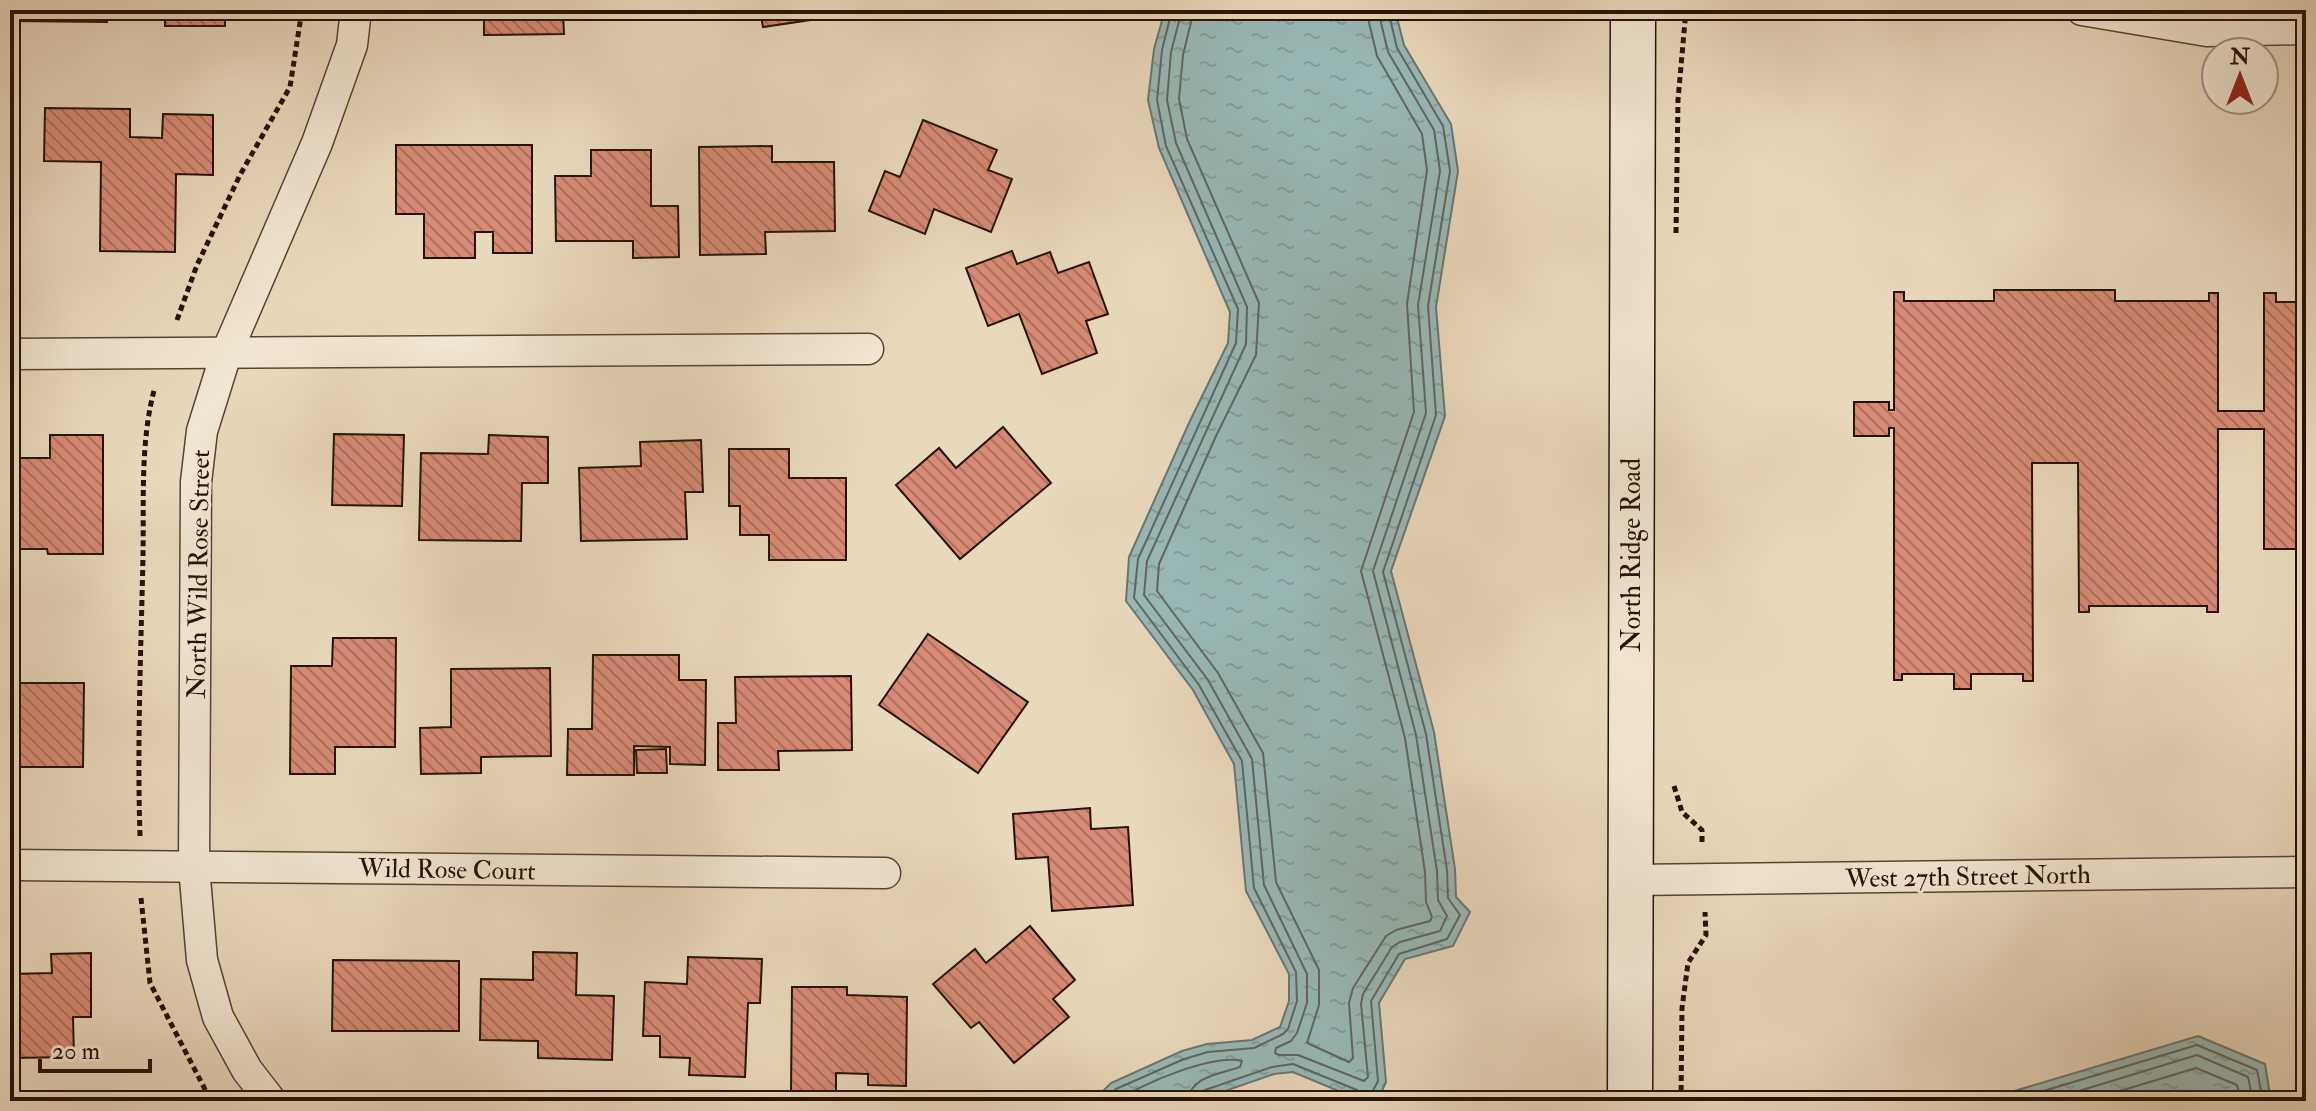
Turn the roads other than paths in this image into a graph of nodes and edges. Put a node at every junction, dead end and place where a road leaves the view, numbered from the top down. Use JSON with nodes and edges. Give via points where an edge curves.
{"nodes":[{"id":1,"x":356,"y":10,"type":"edge"},
{"id":2,"x":1633,"y":10,"type":"edge"},
{"id":3,"x":2082,"y":10,"type":"edge"},
{"id":4,"x":2306,"y":29,"type":"edge"},
{"id":5,"x":868,"y":349,"type":"dead end"},
{"id":6,"x":10,"y":354,"type":"edge"},
{"id":7,"x":226,"y":354,"type":"junction"},
{"id":8,"x":10,"y":865,"type":"edge"},
{"id":9,"x":194,"y":867,"type":"junction"},
{"id":10,"x":2306,"y":872,"type":"edge"},
{"id":11,"x":885,"y":873,"type":"dead end"},
{"id":12,"x":1630,"y":880,"type":"junction"},
{"id":13,"x":271,"y":1101,"type":"edge"},
{"id":14,"x":1630,"y":1101,"type":"edge"}],
"edges":[{"from":1,"to":7,"type":"street","name":"North Wild Rose Street","via":[[352,45],[317,143]]},
{"from":2,"to":12,"type":"main road","name":"North Ridge Road"},
{"from":3,"to":4,"type":"street","via":[[2207,31]]},
{"from":5,"to":7,"type":"street"},
{"from":6,"to":7,"type":"street"},
{"from":7,"to":9,"type":"street","name":"North Wild Rose Street","via":[[202,431],[196,482]]},
{"from":8,"to":9,"type":"street","name":"Wild Rose Court"},
{"from":9,"to":11,"type":"street","name":"Wild Rose Court"},
{"from":9,"to":13,"type":"street","name":"North Wild Rose Street","via":[[202,960],[218,1017]]},
{"from":10,"to":12,"type":"street","name":"West 27th Street North"},
{"from":12,"to":14,"type":"main road","name":"North Ridge Road"}]}
